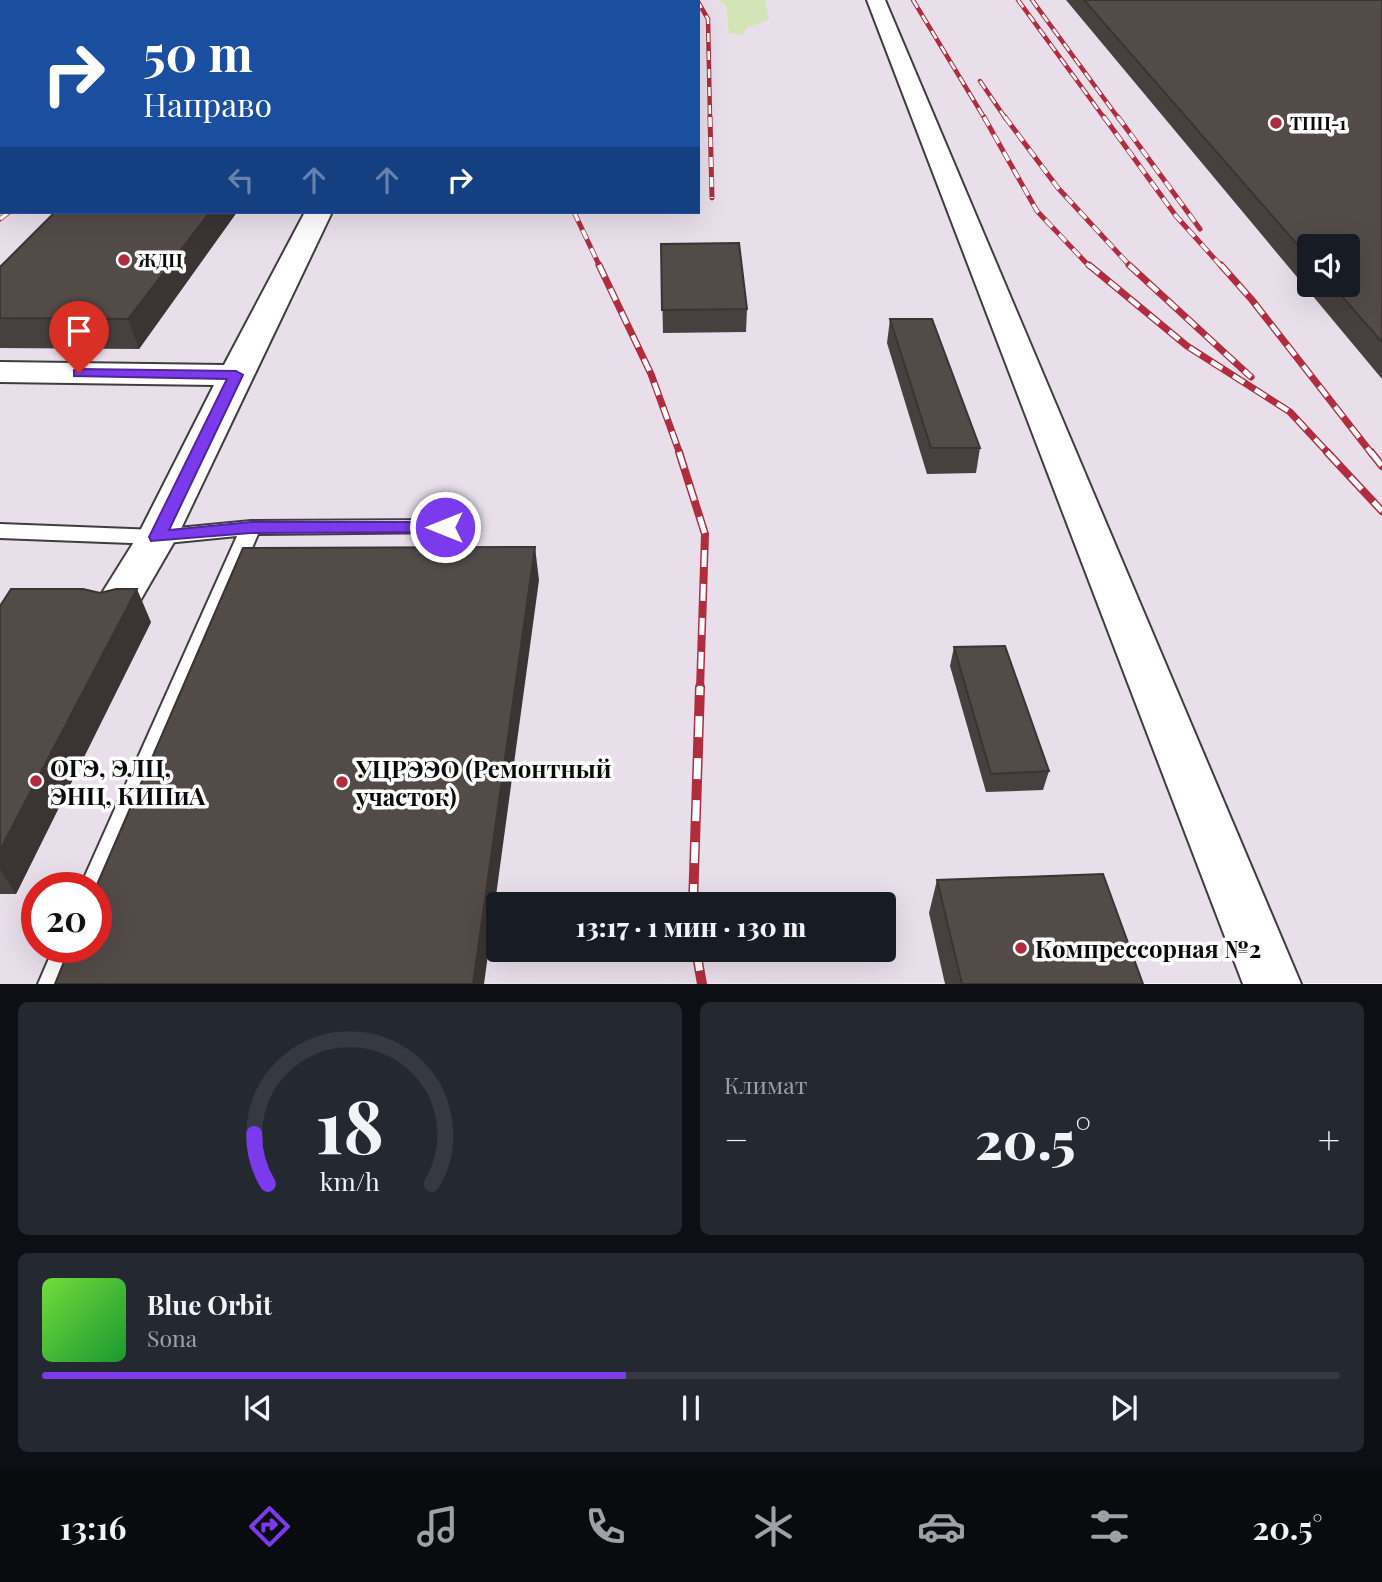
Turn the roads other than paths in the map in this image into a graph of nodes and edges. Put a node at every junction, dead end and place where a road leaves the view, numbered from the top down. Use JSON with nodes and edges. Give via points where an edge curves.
{"nodes":[{"id":1,"x":876,"y":0,"type":"edge"},
{"id":2,"x":317,"y":214,"type":"edge"},
{"id":3,"x":0,"y":372,"type":"edge"},
{"id":4,"x":236,"y":375,"type":"junction"},
{"id":5,"x":445,"y":527,"type":"dead end"},
{"id":6,"x":251,"y":528,"type":"junction"},
{"id":7,"x":0,"y":531,"type":"edge"},
{"id":8,"x":157,"y":537,"type":"junction"},
{"id":9,"x":114,"y":609,"type":"edge"},
{"id":10,"x":101,"y":872,"type":"edge"},
{"id":11,"x":61,"y":963,"type":"edge"},
{"id":12,"x":52,"y":984,"type":"edge"},
{"id":13,"x":1272,"y":984,"type":"edge"}],
"edges":[{"from":1,"to":13,"type":"street"},
{"from":2,"to":4,"type":"street"},
{"from":3,"to":4,"type":"street"},
{"from":4,"to":8,"type":"street"},
{"from":5,"to":6,"type":"lane"},
{"from":6,"to":8,"type":"lane"},
{"from":6,"to":10,"type":"lane"},
{"from":7,"to":8,"type":"lane"},
{"from":8,"to":9,"type":"street"},
{"from":11,"to":12,"type":"lane"}]}
